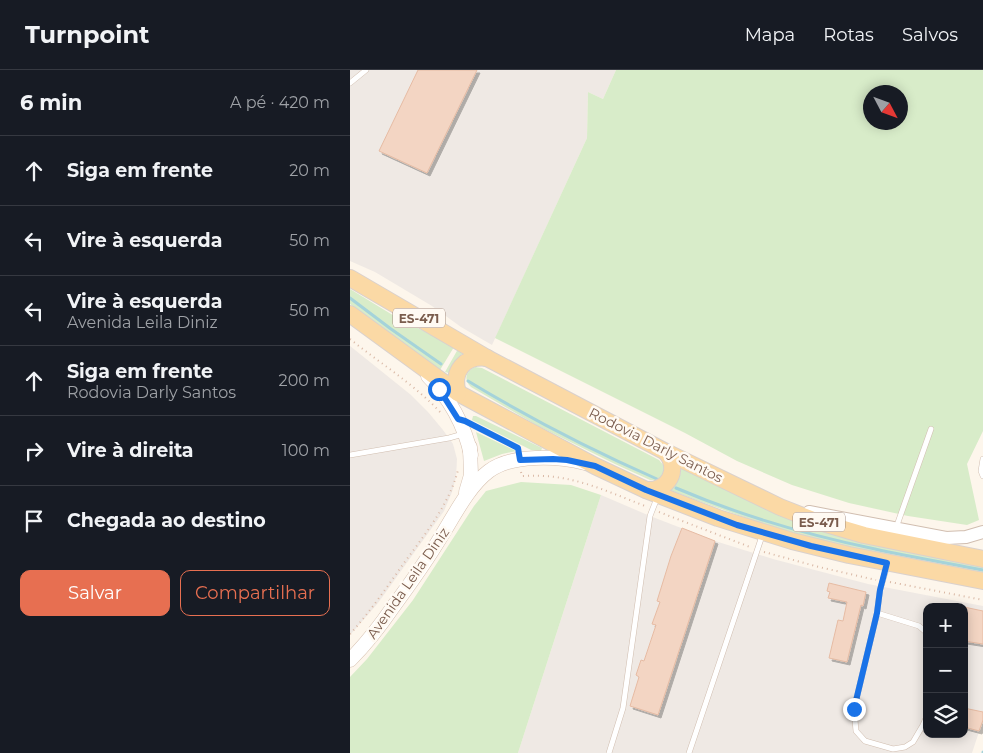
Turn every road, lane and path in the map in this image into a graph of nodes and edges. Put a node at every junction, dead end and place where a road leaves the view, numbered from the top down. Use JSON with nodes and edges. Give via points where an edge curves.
{"nodes":[{"id":1,"x":366,"y":70,"type":"edge"},
{"id":2,"x":350,"y":83,"type":"edge"},
{"id":3,"x":350,"y":278,"type":"edge"},
{"id":4,"x":350,"y":314,"type":"edge"},
{"id":5,"x":350,"y":339,"type":"edge"},
{"id":6,"x":409,"y":358,"type":"junction"},
{"id":7,"x":487,"y":358,"type":"junction"},
{"id":8,"x":458,"y":393,"type":"junction"},
{"id":9,"x":464,"y":426,"type":"junction"},
{"id":10,"x":931,"y":429,"type":"dead end"},
{"id":11,"x":666,"y":452,"type":"junction"},
{"id":12,"x":350,"y":455,"type":"edge"},
{"id":13,"x":983,"y":459,"type":"edge"},
{"id":14,"x":520,"y":460,"type":"junction"},
{"id":15,"x":459,"y":465,"type":"dead end"},
{"id":16,"x":595,"y":466,"type":"junction"},
{"id":17,"x":983,"y":476,"type":"edge"},
{"id":18,"x":652,"y":493,"type":"junction"},
{"id":19,"x":462,"y":502,"type":"junction"},
{"id":20,"x":780,"y":507,"type":"junction"},
{"id":21,"x":896,"y":528,"type":"junction"},
{"id":22,"x":983,"y":532,"type":"edge"},
{"id":23,"x":763,"y":533,"type":"junction"},
{"id":24,"x":983,"y":559,"type":"edge"},
{"id":25,"x":887,"y":563,"type":"junction"},
{"id":26,"x":983,"y":581,"type":"edge"},
{"id":27,"x":877,"y":613,"type":"junction"},
{"id":28,"x":923,"y":629,"type":"edge"},
{"id":29,"x":350,"y":634,"type":"edge"},
{"id":30,"x":350,"y":660,"type":"edge"},
{"id":31,"x":923,"y":725,"type":"edge"},
{"id":32,"x":609,"y":753,"type":"edge"},
{"id":33,"x":689,"y":753,"type":"edge"}],
"edges":[{"from":1,"to":2,"type":"lane"},
{"from":3,"to":7,"type":"main road","name":"Rodovia Darly Santos","number":"ES-471"},
{"from":4,"to":6,"type":"main road","number":"ES-471"},
{"from":5,"to":9,"type":"path","via":[[410,384],[443,416]]},
{"from":6,"to":8,"type":"main road","number":"ES-471"},
{"from":6,"to":9,"type":"main road","via":[[439,389]]},
{"from":7,"to":8,"type":"main road","via":[[471,360],[462,366],[456,376]]},
{"from":7,"to":11,"type":"main road","name":"Rodovia Darly Santos","number":"ES-471"},
{"from":8,"to":9,"type":"main road","name":"Avenida Leila Diniz"},
{"from":8,"to":16,"type":"main road","number":"ES-471"},
{"from":9,"to":12,"type":"lane","via":[[449,438]]},
{"from":9,"to":14,"type":"path","via":[[518,448]]},
{"from":9,"to":19,"type":"main road","name":"Avenida Leila Diniz","via":[[471,455],[471,475]]},
{"from":10,"to":21,"type":"lane"},
{"from":11,"to":18,"type":"main road","via":[[672,462],[670,478]]},
{"from":11,"to":20,"type":"main road","name":"Rodovia Darly Santos","number":"ES-471"},
{"from":13,"to":17,"type":"lane"},
{"from":14,"to":16,"type":"main road","name":"Avenida Leila Diniz","via":[[553,459]]},
{"from":14,"to":19,"type":"main road","name":"Avenida Leila Diniz","via":[[489,471]]},
{"from":15,"to":29,"type":"path","via":[[450,492],[432,524]]},
{"from":16,"to":18,"type":"main road","number":"ES-471"},
{"from":18,"to":23,"type":"main road","number":"ES-471"},
{"from":18,"to":32,"type":"lane","via":[[623,708]]},
{"from":19,"to":30,"type":"main road","name":"Avenida Leila Diniz","via":[[402,595]]},
{"from":20,"to":21,"type":"street"},
{"from":20,"to":24,"type":"main road","name":"Rodovia Darly Santos","number":"ES-471","via":[[864,535]]},
{"from":21,"to":22,"type":"street","via":[[946,538]]},
{"from":23,"to":25,"type":"main road","number":"ES-471"},
{"from":23,"to":33,"type":"lane"},
{"from":25,"to":26,"type":"main road","number":"ES-471"},
{"from":25,"to":27,"type":"lane"},
{"from":27,"to":28,"type":"lane"},
{"from":27,"to":31,"type":"lane","via":[[854,709],[856,732],[865,741],[893,749],[913,742]]}]}
